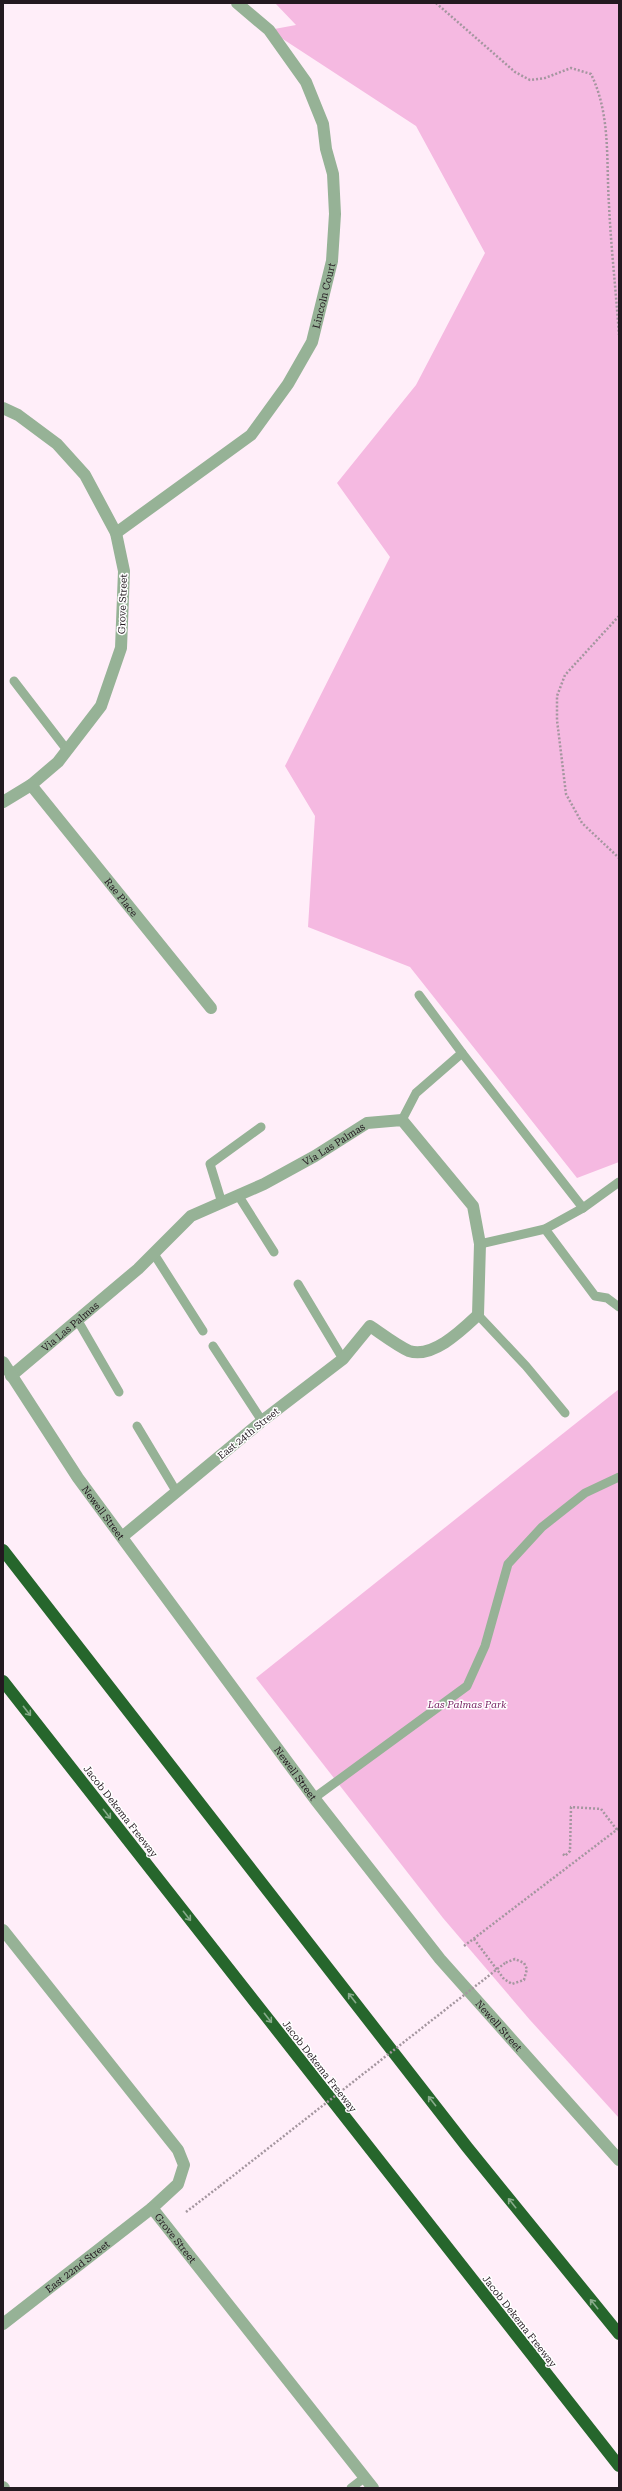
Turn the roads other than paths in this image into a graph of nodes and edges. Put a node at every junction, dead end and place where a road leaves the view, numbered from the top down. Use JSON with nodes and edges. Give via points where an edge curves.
{"nodes":[{"id":1,"x":236,"y":3,"type":"edge"},
{"id":2,"x":3,"y":408,"type":"edge"},
{"id":3,"x":116,"y":533,"type":"junction"},
{"id":4,"x":14,"y":681,"type":"dead end"},
{"id":5,"x":67,"y":750,"type":"junction"},
{"id":6,"x":31,"y":786,"type":"junction"},
{"id":7,"x":3,"y":802,"type":"edge"},
{"id":8,"x":419,"y":995,"type":"dead end"},
{"id":9,"x":211,"y":1008,"type":"dead end"},
{"id":10,"x":462,"y":1053,"type":"junction"},
{"id":11,"x":402,"y":1120,"type":"junction"},
{"id":12,"x":262,"y":1126,"type":"dead end"},
{"id":13,"x":619,"y":1182,"type":"edge"},
{"id":14,"x":238,"y":1195,"type":"junction"},
{"id":15,"x":222,"y":1203,"type":"junction"},
{"id":16,"x":583,"y":1208,"type":"junction"},
{"id":17,"x":545,"y":1229,"type":"junction"},
{"id":18,"x":480,"y":1244,"type":"junction"},
{"id":19,"x":274,"y":1252,"type":"dead end"},
{"id":20,"x":154,"y":1254,"type":"junction"},
{"id":21,"x":298,"y":1284,"type":"dead end"},
{"id":22,"x":619,"y":1307,"type":"edge"},
{"id":23,"x":478,"y":1315,"type":"junction"},
{"id":24,"x":78,"y":1321,"type":"junction"},
{"id":25,"x":203,"y":1331,"type":"dead end"},
{"id":26,"x":213,"y":1346,"type":"dead end"},
{"id":27,"x":343,"y":1359,"type":"junction"},
{"id":28,"x":3,"y":1362,"type":"edge"},
{"id":29,"x":11,"y":1376,"type":"junction"},
{"id":30,"x":119,"y":1392,"type":"dead end"},
{"id":31,"x":565,"y":1413,"type":"dead end"},
{"id":32,"x":262,"y":1421,"type":"junction"},
{"id":33,"x":137,"y":1426,"type":"dead end"},
{"id":34,"x":619,"y":1477,"type":"edge"},
{"id":35,"x":176,"y":1491,"type":"junction"},
{"id":36,"x":122,"y":1537,"type":"junction"},
{"id":37,"x":3,"y":1550,"type":"edge"},
{"id":38,"x":3,"y":1680,"type":"edge"},
{"id":39,"x":314,"y":1798,"type":"junction"},
{"id":40,"x":3,"y":1930,"type":"edge"},
{"id":41,"x":619,"y":2160,"type":"edge"},
{"id":42,"x":152,"y":2208,"type":"junction"},
{"id":43,"x":3,"y":2324,"type":"edge"},
{"id":44,"x":619,"y":2334,"type":"edge"},
{"id":45,"x":619,"y":2466,"type":"edge"},
{"id":46,"x":364,"y":2478,"type":"junction"},
{"id":47,"x":352,"y":2488,"type":"edge"},
{"id":48,"x":372,"y":2488,"type":"edge"}],
"edges":[{"from":1,"to":3,"type":"street","name":"Lincoln Court","via":[[268,30],[306,82],[323,124],[333,174],[335,214],[332,261],[312,342],[288,384],[252,435]]},
{"from":2,"to":3,"type":"street","name":"Grove Street","via":[[18,414],[57,444],[85,475]]},
{"from":3,"to":5,"type":"street","name":"Grove Street","via":[[124,571],[121,648],[101,706]]},
{"from":4,"to":5,"type":"lane"},
{"from":5,"to":6,"type":"street","name":"Grove Street","via":[[58,762]]},
{"from":6,"to":7,"type":"street","name":"Grove Street"},
{"from":6,"to":9,"type":"street","name":"Rae Place"},
{"from":8,"to":10,"type":"lane"},
{"from":10,"to":11,"type":"lane","via":[[416,1093]]},
{"from":10,"to":16,"type":"lane"},
{"from":11,"to":14,"type":"street","name":"Via Las Palmas","via":[[367,1123],[315,1156]]},
{"from":11,"to":18,"type":"street","via":[[473,1206]]},
{"from":12,"to":15,"type":"lane","via":[[210,1164]]},
{"from":13,"to":16,"type":"lane"},
{"from":14,"to":15,"type":"street","name":"Via Las Palmas"},
{"from":14,"to":19,"type":"lane"},
{"from":15,"to":20,"type":"street","name":"Via Las Palmas","via":[[192,1216]]},
{"from":16,"to":17,"type":"lane"},
{"from":17,"to":18,"type":"lane"},
{"from":17,"to":22,"type":"lane","via":[[595,1296],[607,1298]]},
{"from":18,"to":23,"type":"street"},
{"from":20,"to":24,"type":"street","name":"Via Las Palmas"},
{"from":20,"to":25,"type":"lane"},
{"from":21,"to":27,"type":"lane"},
{"from":23,"to":27,"type":"street","name":"East 24th Street","via":[[452,1340],[424,1351],[410,1351],[370,1326]]},
{"from":23,"to":31,"type":"lane","via":[[526,1366]]},
{"from":24,"to":29,"type":"street","name":"Via Las Palmas"},
{"from":24,"to":30,"type":"lane"},
{"from":26,"to":32,"type":"lane"},
{"from":27,"to":32,"type":"street","name":"East 24th Street"},
{"from":28,"to":29,"type":"street","name":"Newell Street"},
{"from":29,"to":36,"type":"street","name":"Newell Street","via":[[78,1478]]},
{"from":32,"to":35,"type":"street","name":"East 24th Street"},
{"from":33,"to":35,"type":"lane"},
{"from":34,"to":39,"type":"lane","via":[[585,1493],[548,1522],[508,1564],[485,1646],[467,1686]]},
{"from":35,"to":36,"type":"street","name":"East 24th Street"},
{"from":36,"to":39,"type":"street","name":"Newell Street"},
{"from":44,"to":37,"type":"highway","one_way":true,"via":[[467,2147]]},
{"from":38,"to":45,"type":"highway","name":"Jacob Dekema Freeway","one_way":true},
{"from":39,"to":41,"type":"street","name":"Newell Street","via":[[440,1959]]},
{"from":40,"to":42,"type":"street","name":"Grove Street","via":[[178,2150],[184,2165],[178,2184]]},
{"from":42,"to":43,"type":"street","name":"East 22nd Street"},
{"from":42,"to":46,"type":"street","name":"Grove Street"},
{"from":46,"to":47,"type":"lane"},
{"from":46,"to":48,"type":"street","name":"Grove Street"}]}
